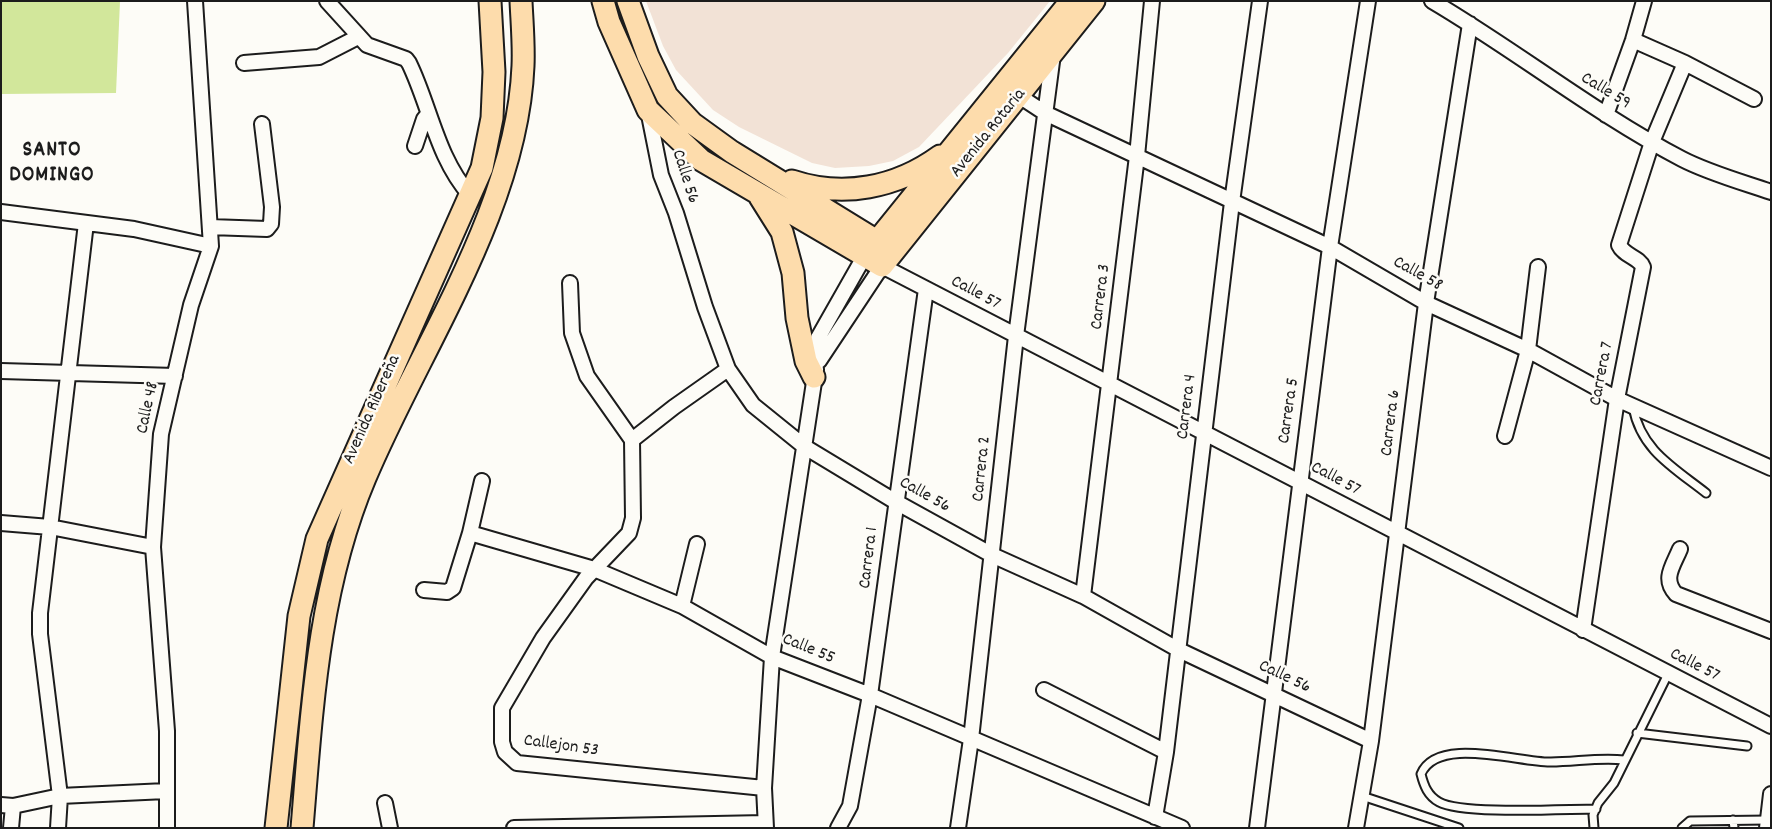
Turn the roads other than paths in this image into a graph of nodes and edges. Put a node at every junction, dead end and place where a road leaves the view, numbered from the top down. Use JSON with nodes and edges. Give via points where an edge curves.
{"nodes":[{"id":1,"x":195,"y":1,"type":"edge"},
{"id":2,"x":327,"y":1,"type":"edge"},
{"id":3,"x":490,"y":1,"type":"edge"},
{"id":4,"x":521,"y":1,"type":"edge"},
{"id":5,"x":603,"y":1,"type":"edge"},
{"id":6,"x":628,"y":1,"type":"edge"},
{"id":7,"x":1072,"y":1,"type":"edge"},
{"id":8,"x":1094,"y":1,"type":"edge"},
{"id":9,"x":1152,"y":1,"type":"edge"},
{"id":10,"x":1260,"y":1,"type":"edge"},
{"id":11,"x":1368,"y":1,"type":"edge"},
{"id":12,"x":1432,"y":1,"type":"edge"},
{"id":13,"x":1644,"y":1,"type":"edge"},
{"id":14,"x":1470,"y":24,"type":"junction"},
{"id":15,"x":358,"y":37,"type":"junction"},
{"id":16,"x":1634,"y":40,"type":"junction"},
{"id":17,"x":1053,"y":54,"type":"junction"},
{"id":18,"x":244,"y":63,"type":"dead end"},
{"id":19,"x":1685,"y":63,"type":"junction"},
{"id":20,"x":1012,"y":91,"type":"junction"},
{"id":21,"x":1754,"y":99,"type":"dead end"},
{"id":22,"x":648,"y":110,"type":"junction"},
{"id":23,"x":1045,"y":113,"type":"junction"},
{"id":24,"x":428,"y":114,"type":"junction"},
{"id":25,"x":1606,"y":115,"type":"junction"},
{"id":26,"x":262,"y":124,"type":"dead end"},
{"id":27,"x":965,"y":134,"type":"junction"},
{"id":28,"x":1652,"y":142,"type":"junction"},
{"id":29,"x":415,"y":146,"type":"dead end"},
{"id":30,"x":1137,"y":156,"type":"junction"},
{"id":31,"x":761,"y":170,"type":"junction"},
{"id":32,"x":1771,"y":192,"type":"edge"},
{"id":33,"x":758,"y":193,"type":"junction"},
{"id":34,"x":470,"y":195,"type":"junction"},
{"id":35,"x":1232,"y":202,"type":"junction"},
{"id":36,"x":1,"y":212,"type":"edge"},
{"id":37,"x":86,"y":223,"type":"junction"},
{"id":38,"x":210,"y":228,"type":"junction"},
{"id":39,"x":211,"y":246,"type":"junction"},
{"id":40,"x":1330,"y":247,"type":"junction"},
{"id":41,"x":879,"y":254,"type":"junction"},
{"id":42,"x":1538,"y":267,"type":"dead end"},
{"id":43,"x":570,"y":283,"type":"dead end"},
{"id":44,"x":926,"y":289,"type":"junction"},
{"id":45,"x":1426,"y":303,"type":"junction"},
{"id":46,"x":1016,"y":336,"type":"junction"},
{"id":47,"x":1528,"y":350,"type":"junction"},
{"id":48,"x":728,"y":369,"type":"junction"},
{"id":49,"x":816,"y":369,"type":"junction"},
{"id":50,"x":1,"y":371,"type":"edge"},
{"id":51,"x":68,"y":371,"type":"junction"},
{"id":52,"x":175,"y":376,"type":"junction"},
{"id":53,"x":1110,"y":385,"type":"junction"},
{"id":54,"x":1617,"y":399,"type":"junction"},
{"id":55,"x":1633,"y":406,"type":"junction"},
{"id":56,"x":1204,"y":434,"type":"junction"},
{"id":57,"x":1505,"y":436,"type":"dead end"},
{"id":58,"x":632,"y":440,"type":"junction"},
{"id":59,"x":805,"y":447,"type":"junction"},
{"id":60,"x":1771,"y":468,"type":"edge"},
{"id":61,"x":482,"y":481,"type":"dead end"},
{"id":62,"x":1299,"y":482,"type":"junction"},
{"id":63,"x":1706,"y":493,"type":"dead end"},
{"id":64,"x":896,"y":502,"type":"junction"},
{"id":65,"x":1,"y":523,"type":"edge"},
{"id":66,"x":50,"y":527,"type":"junction"},
{"id":67,"x":470,"y":533,"type":"junction"},
{"id":68,"x":1396,"y":533,"type":"junction"},
{"id":69,"x":697,"y":544,"type":"dead end"},
{"id":70,"x":153,"y":547,"type":"junction"},
{"id":71,"x":1680,"y":549,"type":"dead end"},
{"id":72,"x":992,"y":555,"type":"junction"},
{"id":73,"x":594,"y":569,"type":"junction"},
{"id":74,"x":424,"y":590,"type":"dead end"},
{"id":75,"x":1083,"y":596,"type":"junction"},
{"id":76,"x":682,"y":606,"type":"junction"},
{"id":77,"x":1583,"y":630,"type":"junction"},
{"id":78,"x":1771,"y":631,"type":"edge"},
{"id":79,"x":1178,"y":650,"type":"junction"},
{"id":80,"x":772,"y":657,"type":"junction"},
{"id":81,"x":1668,"y":674,"type":"junction"},
{"id":82,"x":1044,"y":690,"type":"dead end"},
{"id":83,"x":870,"y":695,"type":"junction"},
{"id":84,"x":1275,"y":695,"type":"junction"},
{"id":85,"x":1771,"y":726,"type":"edge"},
{"id":86,"x":1637,"y":733,"type":"junction"},
{"id":87,"x":971,"y":739,"type":"junction"},
{"id":88,"x":1371,"y":741,"type":"junction"},
{"id":89,"x":1747,"y":746,"type":"dead end"},
{"id":90,"x":1166,"y":752,"type":"junction"},
{"id":91,"x":1624,"y":760,"type":"junction"},
{"id":92,"x":764,"y":788,"type":"junction"},
{"id":93,"x":166,"y":791,"type":"junction"},
{"id":94,"x":1771,"y":794,"type":"edge"},
{"id":95,"x":60,"y":796,"type":"junction"},
{"id":96,"x":1362,"y":796,"type":"junction"},
{"id":97,"x":385,"y":803,"type":"dead end"},
{"id":98,"x":7,"y":805,"type":"edge"},
{"id":99,"x":1596,"y":809,"type":"junction"},
{"id":100,"x":1155,"y":817,"type":"junction"},
{"id":101,"x":1768,"y":823,"type":"edge"},
{"id":102,"x":1733,"y":824,"type":"edge"},
{"id":103,"x":766,"y":825,"type":"edge"},
{"id":104,"x":12,"y":828,"type":"edge"},
{"id":105,"x":58,"y":828,"type":"edge"},
{"id":106,"x":167,"y":828,"type":"edge"},
{"id":107,"x":276,"y":828,"type":"edge"},
{"id":108,"x":302,"y":828,"type":"edge"},
{"id":109,"x":390,"y":828,"type":"edge"},
{"id":110,"x":514,"y":828,"type":"edge"},
{"id":111,"x":838,"y":828,"type":"edge"},
{"id":112,"x":958,"y":828,"type":"edge"},
{"id":113,"x":1182,"y":828,"type":"edge"},
{"id":114,"x":1257,"y":828,"type":"edge"},
{"id":115,"x":1356,"y":828,"type":"edge"},
{"id":116,"x":1459,"y":828,"type":"edge"},
{"id":117,"x":1594,"y":828,"type":"edge"},
{"id":118,"x":1682,"y":828,"type":"edge"}],
"edges":[{"from":1,"to":38,"type":"street","name":"Calle 48"},
{"from":2,"to":15,"type":"street"},
{"from":3,"to":34,"type":"main road","name":"Avenida Ribereña","via":[[494,72],[492,118],[482,168]]},
{"from":4,"to":108,"type":"main road","name":"Avenida Ribereña","via":[[523,67],[508,158],[489,214],[463,272],[364,479],[335,564],[322,629]]},
{"from":5,"to":22,"type":"main road"},
{"from":6,"to":31,"type":"main road","via":[[667,96],[692,123]]},
{"from":7,"to":20,"type":"main road","name":"Avenida Rotaria"},
{"from":8,"to":17,"type":"main road","name":"Avenida Rotaria"},
{"from":9,"to":30,"type":"street","name":"Carrera 3"},
{"from":10,"to":35,"type":"street","name":"Carrera 4"},
{"from":11,"to":40,"type":"street","name":"Carrera 5"},
{"from":12,"to":14,"type":"street","name":"Calle 59"},
{"from":13,"to":16,"type":"street"},
{"from":14,"to":25,"type":"street","name":"Calle 59"},
{"from":14,"to":45,"type":"street","name":"Carrera 6"},
{"from":15,"to":18,"type":"street","via":[[319,57]]},
{"from":15,"to":24,"type":"street","via":[[367,45],[406,59],[423,90]]},
{"from":16,"to":19,"type":"street"},
{"from":16,"to":25,"type":"street"},
{"from":17,"to":20,"type":"main road","name":"Avenida Rotaria"},
{"from":17,"to":23,"type":"street","name":"Carrera 2"},
{"from":19,"to":21,"type":"street"},
{"from":19,"to":28,"type":"street"},
{"from":20,"to":23,"type":"street","name":"Calle 58"},
{"from":20,"to":27,"type":"main road","name":"Avenida Rotaria"},
{"from":20,"to":41,"type":"main road","name":"Avenida Rotaria"},
{"from":22,"to":33,"type":"main road","via":[[701,160]]},
{"from":22,"to":48,"type":"street","name":"Calle 56","via":[[661,175]]},
{"from":23,"to":30,"type":"street","name":"Calle 58"},
{"from":23,"to":46,"type":"street","name":"Carrera 2"},
{"from":24,"to":29,"type":"street","via":[[422,122]]},
{"from":24,"to":34,"type":"street","via":[[452,170]]},
{"from":25,"to":28,"type":"street","name":"Calle 59"},
{"from":26,"to":38,"type":"street","via":[[272,207],[271,224],[267,228]]},
{"from":27,"to":31,"type":"main road","via":[[928,164],[899,178],[854,190],[806,185]]},
{"from":27,"to":41,"type":"main road","name":"Avenida Rotaria"},
{"from":28,"to":32,"type":"street","name":"Calle 59","via":[[1683,160]]},
{"from":28,"to":54,"type":"street","name":"Carrera 7","via":[[1619,246],[1643,267]]},
{"from":30,"to":35,"type":"street","name":"Calle 58"},
{"from":30,"to":53,"type":"street","name":"Carrera 3"},
{"from":31,"to":41,"type":"main road"},
{"from":33,"to":41,"type":"main road"},
{"from":33,"to":49,"type":"main road","via":[[782,232],[793,273],[797,318],[806,361]]},
{"from":34,"to":107,"type":"main road","name":"Avenida Ribereña","via":[[317,539],[299,616]]},
{"from":35,"to":40,"type":"street","name":"Calle 58"},
{"from":35,"to":56,"type":"street","name":"Carrera 4"},
{"from":36,"to":37,"type":"street"},
{"from":37,"to":39,"type":"street","via":[[134,229]]},
{"from":37,"to":51,"type":"street"},
{"from":38,"to":39,"type":"street","name":"Calle 48"},
{"from":39,"to":52,"type":"street","name":"Calle 48","via":[[191,305]]},
{"from":40,"to":45,"type":"street","name":"Calle 58"},
{"from":40,"to":62,"type":"street","name":"Carrera 5"},
{"from":41,"to":44,"type":"street","name":"Calle 57"},
{"from":41,"to":49,"type":"street"},
{"from":41,"to":49,"type":"street","via":[[818,338]]},
{"from":42,"to":47,"type":"street"},
{"from":43,"to":58,"type":"street","via":[[572,334],[587,376]]},
{"from":44,"to":46,"type":"street","name":"Calle 57"},
{"from":44,"to":64,"type":"street","name":"Carrera 1"},
{"from":45,"to":47,"type":"street","name":"Calle 58"},
{"from":45,"to":68,"type":"street","name":"Carrera 6"},
{"from":46,"to":53,"type":"street","name":"Calle 57"},
{"from":46,"to":72,"type":"street","name":"Carrera 2"},
{"from":47,"to":54,"type":"street","name":"Calle 58"},
{"from":47,"to":57,"type":"street"},
{"from":48,"to":58,"type":"street"},
{"from":48,"to":59,"type":"street","name":"Calle 56","via":[[753,405]]},
{"from":49,"to":59,"type":"street"},
{"from":50,"to":51,"type":"street"},
{"from":51,"to":52,"type":"street"},
{"from":51,"to":66,"type":"street"},
{"from":52,"to":70,"type":"street","name":"Calle 48","via":[[161,434]]},
{"from":53,"to":56,"type":"street","name":"Calle 57"},
{"from":53,"to":75,"type":"street","name":"Carrera 3"},
{"from":54,"to":55,"type":"street","name":"Calle 58"},
{"from":54,"to":77,"type":"street","name":"Carrera 7"},
{"from":55,"to":60,"type":"street","name":"Calle 58"},
{"from":55,"to":63,"type":"lane","via":[[1636,425],[1652,450]]},
{"from":56,"to":62,"type":"street","name":"Calle 57"},
{"from":56,"to":79,"type":"street","name":"Carrera 4"},
{"from":58,"to":73,"type":"street","name":"Callejon 53","via":[[633,518],[629,533]]},
{"from":59,"to":64,"type":"street","name":"Calle 56"},
{"from":59,"to":80,"type":"street"},
{"from":61,"to":67,"type":"street"},
{"from":62,"to":68,"type":"street","name":"Calle 57"},
{"from":62,"to":84,"type":"street","name":"Carrera 5"},
{"from":64,"to":72,"type":"street","name":"Calle 56"},
{"from":64,"to":83,"type":"street","name":"Carrera 1"},
{"from":65,"to":66,"type":"street"},
{"from":66,"to":70,"type":"street"},
{"from":66,"to":95,"type":"street","via":[[40,634]]},
{"from":67,"to":73,"type":"street","name":"Calle 55"},
{"from":67,"to":74,"type":"street","via":[[453,588],[447,592]]},
{"from":68,"to":77,"type":"street","name":"Calle 57"},
{"from":68,"to":88,"type":"street","name":"Carrera 6"},
{"from":69,"to":76,"type":"street"},
{"from":70,"to":93,"type":"street","name":"Calle 48","via":[[167,730]]},
{"from":71,"to":78,"type":"street","via":[[1668,581],[1676,594]]},
{"from":72,"to":75,"type":"street","name":"Calle 56"},
{"from":72,"to":87,"type":"street","name":"Carrera 2"},
{"from":73,"to":76,"type":"street","name":"Calle 55"},
{"from":73,"to":92,"type":"street","name":"Callejon 53","via":[[543,638],[502,708],[505,752],[517,763]]},
{"from":75,"to":79,"type":"street","name":"Calle 56"},
{"from":76,"to":80,"type":"street","name":"Calle 55"},
{"from":77,"to":81,"type":"street","name":"Calle 57"},
{"from":79,"to":84,"type":"street","name":"Calle 56"},
{"from":79,"to":90,"type":"street","name":"Carrera 4"},
{"from":80,"to":83,"type":"street","name":"Calle 55"},
{"from":80,"to":92,"type":"street"},
{"from":81,"to":85,"type":"street","name":"Calle 57"},
{"from":81,"to":86,"type":"lane"},
{"from":82,"to":90,"type":"street"},
{"from":83,"to":87,"type":"street","name":"Calle 55"},
{"from":83,"to":111,"type":"street","name":"Carrera 1","via":[[850,806]]},
{"from":84,"to":88,"type":"street","name":"Calle 56"},
{"from":84,"to":114,"type":"street","name":"Carrera 5"},
{"from":86,"to":89,"type":"lane"},
{"from":86,"to":91,"type":"lane"},
{"from":87,"to":100,"type":"street","name":"Calle 55"},
{"from":87,"to":112,"type":"street","name":"Carrera 2"},
{"from":88,"to":96,"type":"street","name":"Carrera 6"},
{"from":90,"to":100,"type":"street","name":"Carrera 4"},
{"from":91,"to":99,"type":"lane"},
{"from":91,"to":99,"type":"lane","via":[[1549,762],[1480,753],[1441,756],[1429,762],[1422,774],[1430,795],[1439,803],[1453,807]]},
{"from":92,"to":103,"type":"street"},
{"from":93,"to":95,"type":"street"},
{"from":93,"to":106,"type":"street","name":"Calle 48"},
{"from":94,"to":101,"type":"street"},
{"from":95,"to":98,"type":"street"},
{"from":95,"to":105,"type":"street"},
{"from":96,"to":115,"type":"street","name":"Carrera 6"},
{"from":96,"to":116,"type":"lane"},
{"from":97,"to":109,"type":"street"},
{"from":98,"to":104,"type":"street"},
{"from":99,"to":117,"type":"lane"},
{"from":100,"to":113,"type":"street","name":"Calle 55"},
{"from":101,"to":102,"type":"lane"},
{"from":102,"to":118,"type":"lane","via":[[1690,821]]},
{"from":103,"to":110,"type":"street"}]}
